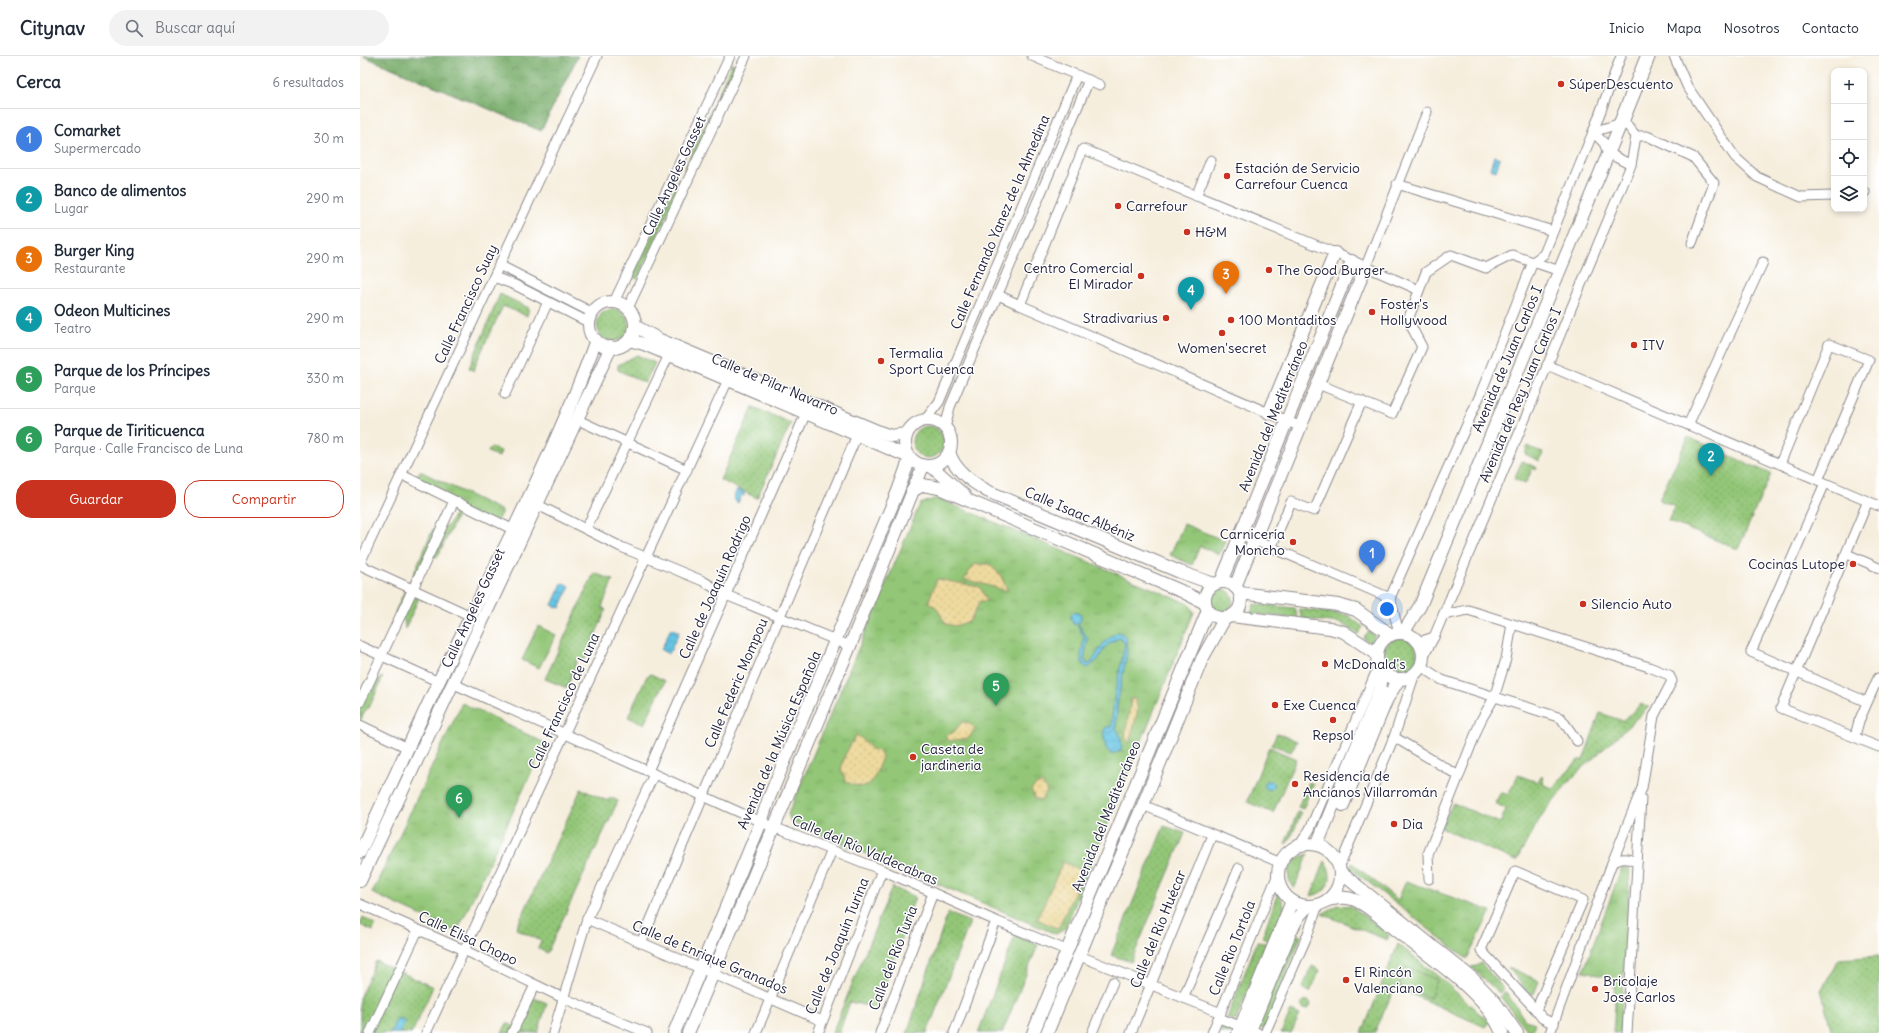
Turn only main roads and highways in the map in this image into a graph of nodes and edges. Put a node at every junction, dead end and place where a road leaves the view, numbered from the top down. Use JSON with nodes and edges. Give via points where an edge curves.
{"nodes":[{"id":1,"x":1648,"y":56,"type":"edge"},
{"id":2,"x":1621,"y":123,"type":"road end"}],
"edges":[{"from":1,"to":2,"type":"main road"}]}
